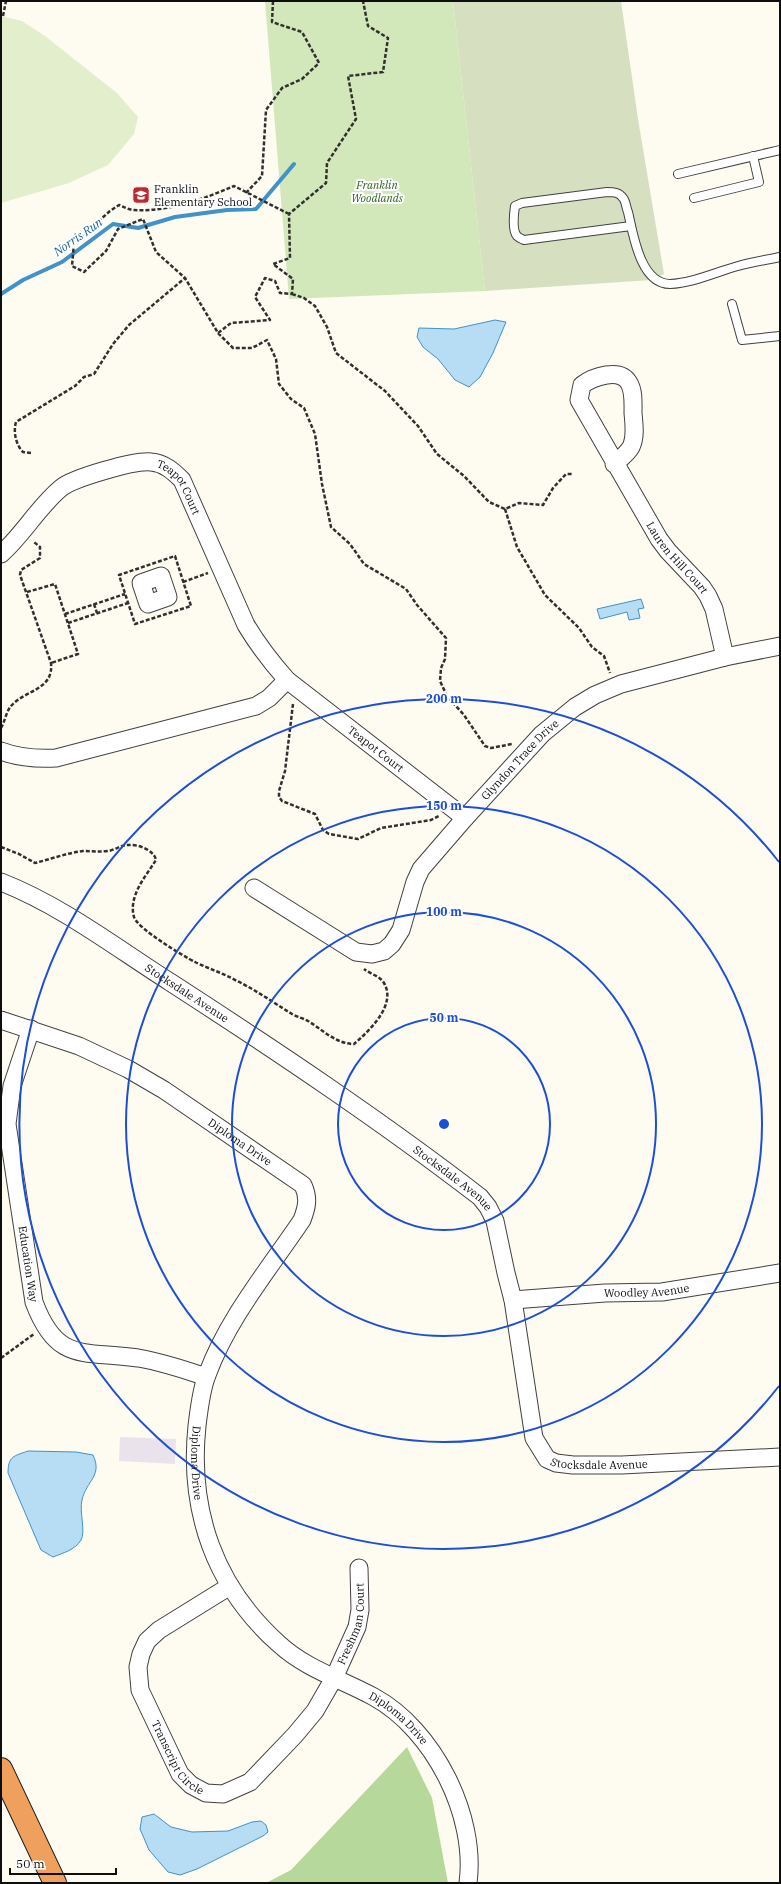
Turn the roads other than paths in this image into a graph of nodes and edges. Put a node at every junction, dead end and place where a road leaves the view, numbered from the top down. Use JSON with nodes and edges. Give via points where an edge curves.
{"nodes":[{"id":1,"x":780,"y":150,"type":"edge"},
{"id":2,"x":753,"y":156,"type":"junction"},
{"id":3,"x":678,"y":174,"type":"dead end"},
{"id":4,"x":694,"y":198,"type":"dead end"},
{"id":5,"x":631,"y":226,"type":"junction"},
{"id":6,"x":780,"y":258,"type":"edge"},
{"id":7,"x":732,"y":304,"type":"dead end"},
{"id":8,"x":780,"y":336,"type":"edge"},
{"id":9,"x":614,"y":464,"type":"junction"},
{"id":10,"x":1,"y":554,"type":"edge"},
{"id":11,"x":780,"y":646,"type":"edge"},
{"id":12,"x":725,"y":657,"type":"junction"},
{"id":13,"x":292,"y":684,"type":"junction"},
{"id":14,"x":1,"y":751,"type":"edge"},
{"id":15,"x":465,"y":818,"type":"junction"},
{"id":16,"x":1,"y":882,"type":"edge"},
{"id":17,"x":254,"y":888,"type":"dead end"},
{"id":18,"x":1,"y":1020,"type":"edge"},
{"id":19,"x":31,"y":1029,"type":"junction"},
{"id":20,"x":780,"y":1274,"type":"edge"},
{"id":21,"x":513,"y":1300,"type":"junction"},
{"id":22,"x":206,"y":1377,"type":"junction"},
{"id":23,"x":780,"y":1457,"type":"edge"},
{"id":24,"x":359,"y":1568,"type":"dead end"},
{"id":25,"x":230,"y":1586,"type":"junction"},
{"id":26,"x":334,"y":1678,"type":"junction"},
{"id":27,"x":1,"y":1769,"type":"edge"},
{"id":28,"x":55,"y":1883,"type":"edge"},
{"id":29,"x":468,"y":1883,"type":"edge"}],
"edges":[{"from":1,"to":2,"type":"lane"},
{"from":2,"to":3,"type":"lane"},
{"from":2,"to":4,"type":"lane","via":[[759,182]]},
{"from":5,"to":5,"type":"lane","via":[[624,198],[616,192],[522,203],[515,206],[514,213],[515,232],[524,240]]},
{"from":5,"to":6,"type":"lane","via":[[640,260],[659,282],[669,284],[686,281],[738,266]]},
{"from":7,"to":8,"type":"lane","via":[[742,340]]},
{"from":9,"to":9,"type":"street","name":"Lauren Hill Court","via":[[579,400],[582,384],[609,374],[624,377],[632,393],[632,445],[627,454]]},
{"from":9,"to":12,"type":"street","name":"Lauren Hill Court","via":[[659,539],[708,596],[714,609]]},
{"from":10,"to":13,"type":"street","name":"Teapot Court","via":[[62,487],[73,481],[137,462],[161,464],[182,480],[256,643]]},
{"from":11,"to":12,"type":"street","name":"Glyndon Trace Drive"},
{"from":12,"to":15,"type":"street","name":"Glyndon Trace Drive","via":[[614,687],[575,707],[542,734]]},
{"from":13,"to":14,"type":"street","via":[[256,706],[56,758],[19,757]]},
{"from":13,"to":15,"type":"street","name":"Teapot Court"},
{"from":15,"to":17,"type":"street","name":"Glyndon Trace Drive","via":[[422,869],[415,882],[401,930],[384,952],[356,952]]},
{"from":16,"to":21,"type":"street","name":"Stocksdale Avenue","via":[[82,924],[288,1058],[480,1197],[496,1221]]},
{"from":18,"to":19,"type":"street","name":"Diploma Drive"},
{"from":19,"to":22,"type":"street","name":"Education Way","via":[[12,1086],[7,1124],[34,1302],[45,1326],[50,1335],[63,1346],[81,1352],[158,1361]]},
{"from":19,"to":22,"type":"street","name":"Diploma Drive","via":[[79,1046],[128,1069],[170,1094],[303,1185],[307,1193],[307,1206],[302,1220],[237,1316],[218,1348]]},
{"from":20,"to":21,"type":"street","name":"Woodley Avenue","via":[[662,1292],[605,1293]]},
{"from":21,"to":23,"type":"street","name":"Stocksdale Avenue","via":[[534,1438],[547,1458],[556,1463],[573,1465],[622,1465]]},
{"from":22,"to":25,"type":"street","name":"Diploma Drive","via":[[195,1445],[198,1503],[215,1558]]},
{"from":24,"to":26,"type":"street","name":"Freshman Court","via":[[360,1610],[357,1627]]},
{"from":25,"to":26,"type":"street","name":"Diploma Drive","via":[[253,1618],[280,1645],[301,1661]]},
{"from":25,"to":26,"type":"street","name":"Transcript Circle","via":[[159,1630],[147,1641],[138,1667],[140,1690],[180,1774],[191,1785],[206,1793],[223,1794],[250,1782],[315,1711]]},
{"from":26,"to":29,"type":"street","name":"Diploma Drive","via":[[376,1698],[411,1726],[428,1745],[456,1796],[468,1851]]},
{"from":27,"to":28,"type":"highway"}]}
